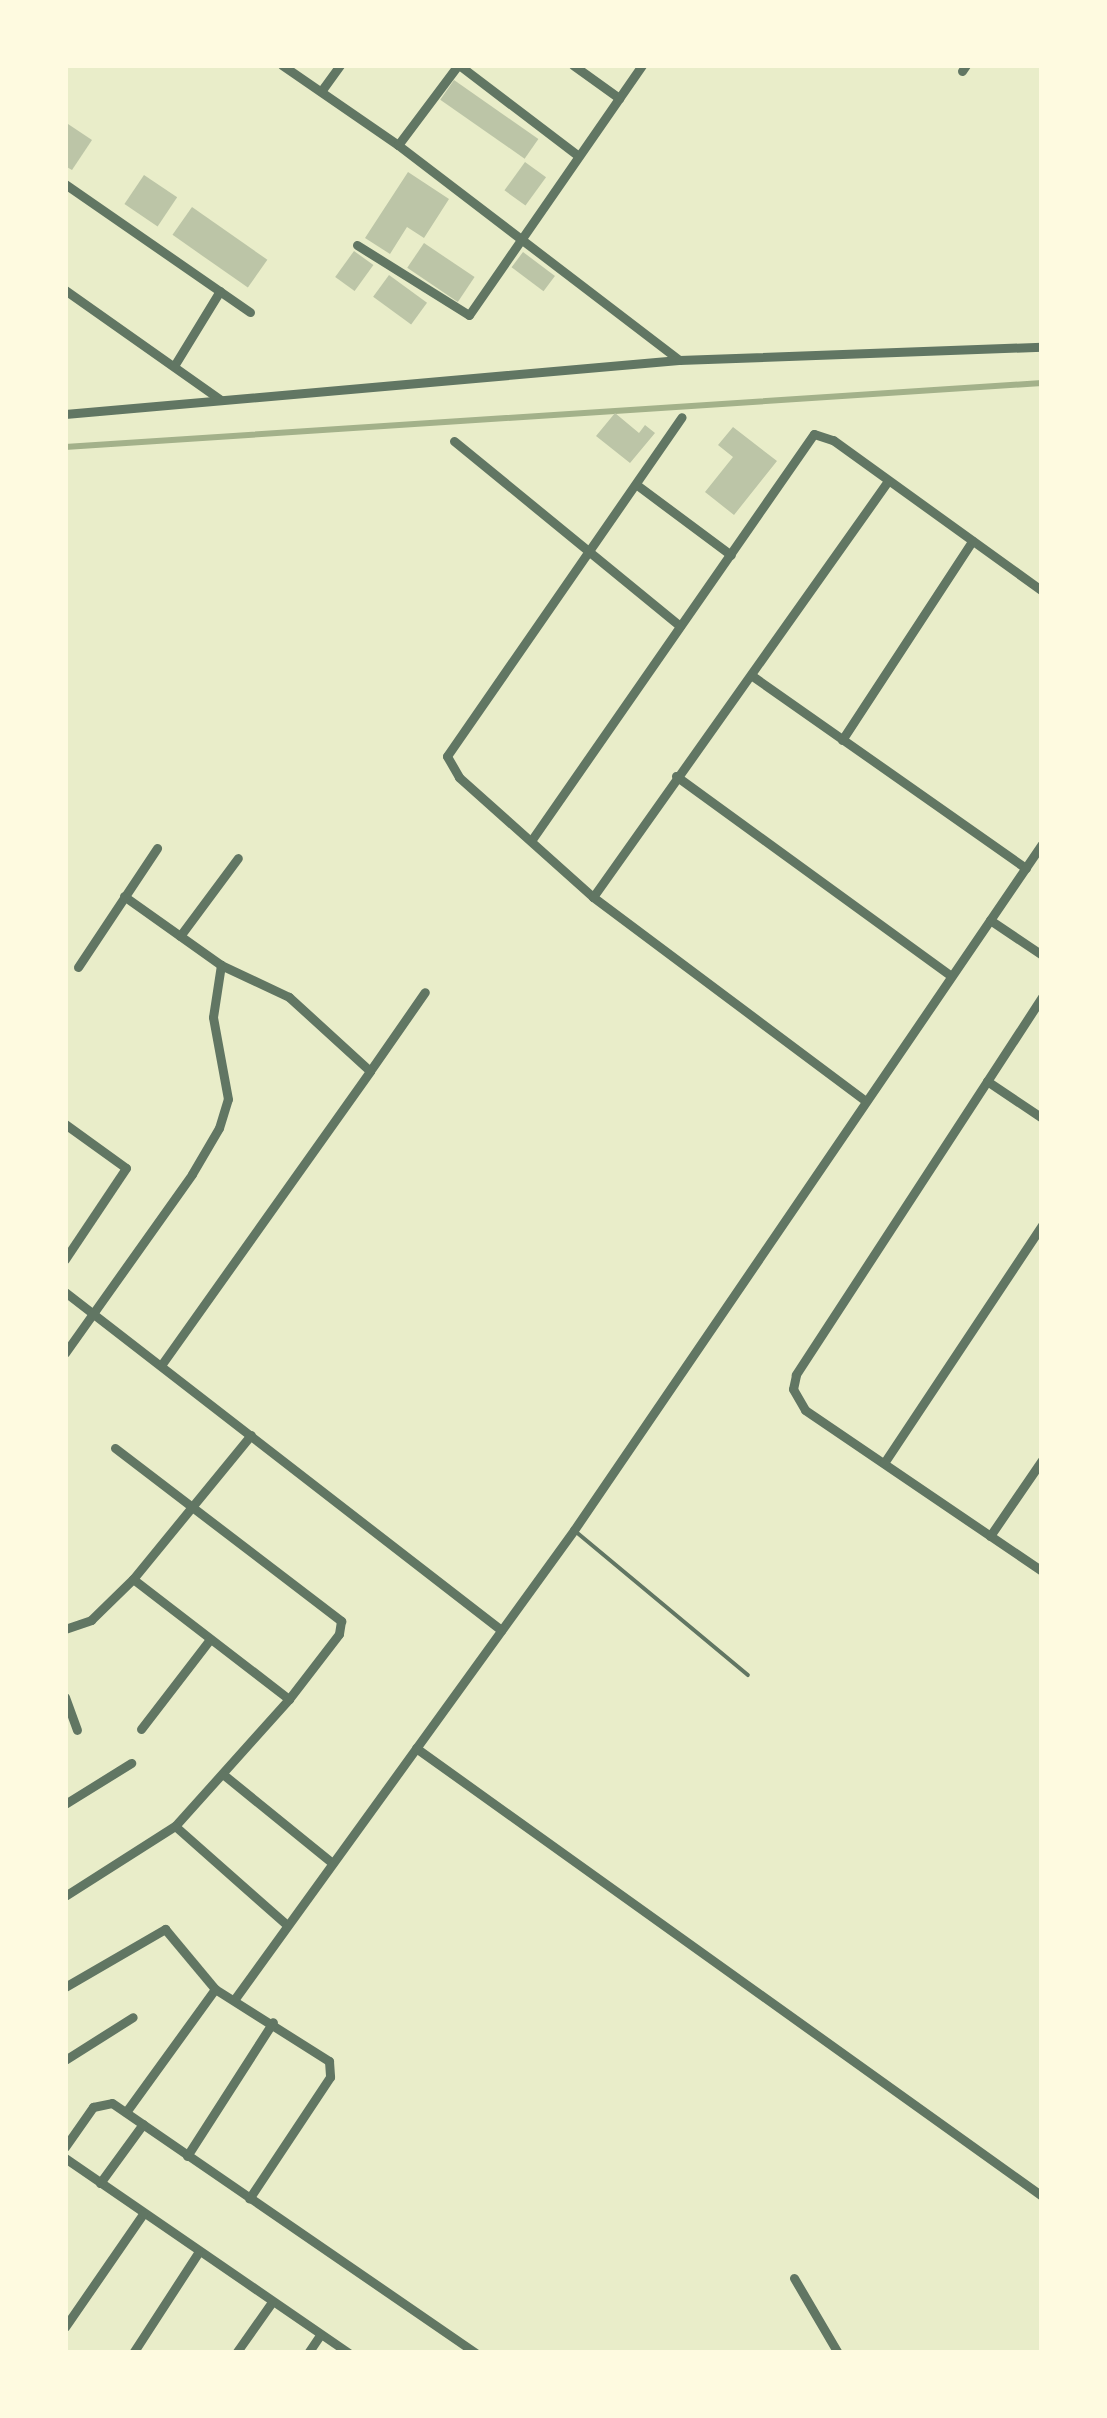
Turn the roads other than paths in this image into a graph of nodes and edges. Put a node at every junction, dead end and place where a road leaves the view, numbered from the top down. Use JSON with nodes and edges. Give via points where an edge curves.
{"nodes":[{"id":1,"x":282,"y":65,"type":"edge"},
{"id":2,"x":340,"y":65,"type":"edge"},
{"id":3,"x":459,"y":65,"type":"edge"},
{"id":4,"x":572,"y":65,"type":"edge"},
{"id":5,"x":642,"y":65,"type":"edge"},
{"id":6,"x":322,"y":90,"type":"junction"},
{"id":7,"x":620,"y":98,"type":"junction"},
{"id":8,"x":398,"y":146,"type":"junction"},
{"id":9,"x":577,"y":154,"type":"junction"},
{"id":10,"x":65,"y":184,"type":"edge"},
{"id":11,"x":520,"y":237,"type":"junction"},
{"id":12,"x":357,"y":246,"type":"dead end"},
{"id":13,"x":65,"y":290,"type":"edge"},
{"id":14,"x":220,"y":291,"type":"junction"},
{"id":15,"x":250,"y":312,"type":"dead end"},
{"id":16,"x":1042,"y":347,"type":"edge"},
{"id":17,"x":678,"y":360,"type":"junction"},
{"id":18,"x":174,"y":366,"type":"junction"},
{"id":19,"x":221,"y":400,"type":"junction"},
{"id":20,"x":65,"y":414,"type":"edge"},
{"id":21,"x":682,"y":418,"type":"dead end"},
{"id":22,"x":454,"y":442,"type":"dead end"},
{"id":23,"x":888,"y":481,"type":"junction"},
{"id":24,"x":637,"y":485,"type":"junction"},
{"id":25,"x":972,"y":541,"type":"junction"},
{"id":26,"x":592,"y":554,"type":"junction"},
{"id":27,"x":731,"y":555,"type":"junction"},
{"id":28,"x":1042,"y":591,"type":"edge"},
{"id":29,"x":680,"y":626,"type":"junction"},
{"id":30,"x":751,"y":675,"type":"junction"},
{"id":31,"x":842,"y":740,"type":"junction"},
{"id":32,"x":676,"y":776,"type":"junction"},
{"id":33,"x":533,"y":838,"type":"junction"},
{"id":34,"x":1042,"y":844,"type":"edge"},
{"id":35,"x":157,"y":848,"type":"dead end"},
{"id":36,"x":238,"y":858,"type":"dead end"},
{"id":37,"x":1026,"y":868,"type":"junction"},
{"id":38,"x":124,"y":896,"type":"junction"},
{"id":39,"x":594,"y":897,"type":"junction"},
{"id":40,"x":990,"y":920,"type":"junction"},
{"id":41,"x":180,"y":936,"type":"junction"},
{"id":42,"x":1042,"y":955,"type":"edge"},
{"id":43,"x":221,"y":965,"type":"junction"},
{"id":44,"x":78,"y":967,"type":"dead end"},
{"id":45,"x":949,"y":974,"type":"junction"},
{"id":46,"x":425,"y":992,"type":"dead end"},
{"id":47,"x":1042,"y":996,"type":"edge"},
{"id":48,"x":370,"y":1072,"type":"junction"},
{"id":49,"x":988,"y":1081,"type":"junction"},
{"id":50,"x":862,"y":1098,"type":"junction"},
{"id":51,"x":1042,"y":1118,"type":"edge"},
{"id":52,"x":65,"y":1124,"type":"edge"},
{"id":53,"x":1042,"y":1225,"type":"edge"},
{"id":54,"x":65,"y":1259,"type":"edge"},
{"id":55,"x":65,"y":1292,"type":"edge"},
{"id":56,"x":96,"y":1314,"type":"junction"},
{"id":57,"x":65,"y":1353,"type":"edge"},
{"id":58,"x":162,"y":1364,"type":"junction"},
{"id":59,"x":251,"y":1435,"type":"junction"},
{"id":60,"x":115,"y":1448,"type":"dead end"},
{"id":61,"x":1042,"y":1460,"type":"edge"},
{"id":62,"x":884,"y":1463,"type":"junction"},
{"id":63,"x":193,"y":1505,"type":"junction"},
{"id":64,"x":574,"y":1530,"type":"junction"},
{"id":65,"x":990,"y":1536,"type":"junction"},
{"id":66,"x":1042,"y":1571,"type":"edge"},
{"id":67,"x":133,"y":1579,"type":"junction"},
{"id":68,"x":65,"y":1629,"type":"edge"},
{"id":69,"x":501,"y":1630,"type":"junction"},
{"id":70,"x":208,"y":1642,"type":"junction"},
{"id":71,"x":748,"y":1675,"type":"dead end"},
{"id":72,"x":65,"y":1698,"type":"edge"},
{"id":73,"x":289,"y":1700,"type":"junction"},
{"id":74,"x":141,"y":1729,"type":"dead end"},
{"id":75,"x":77,"y":1730,"type":"dead end"},
{"id":76,"x":416,"y":1748,"type":"junction"},
{"id":77,"x":131,"y":1763,"type":"dead end"},
{"id":78,"x":224,"y":1775,"type":"junction"},
{"id":79,"x":65,"y":1804,"type":"edge"},
{"id":80,"x":175,"y":1826,"type":"junction"},
{"id":81,"x":331,"y":1862,"type":"junction"},
{"id":82,"x":65,"y":1896,"type":"edge"},
{"id":83,"x":287,"y":1926,"type":"junction"},
{"id":84,"x":65,"y":1987,"type":"edge"},
{"id":85,"x":215,"y":1989,"type":"junction"},
{"id":86,"x":234,"y":2000,"type":"junction"},
{"id":87,"x":133,"y":2017,"type":"dead end"},
{"id":88,"x":274,"y":2022,"type":"junction"},
{"id":89,"x":65,"y":2060,"type":"edge"},
{"id":90,"x":126,"y":2112,"type":"junction"},
{"id":91,"x":143,"y":2124,"type":"junction"},
{"id":92,"x":65,"y":2147,"type":"edge"},
{"id":93,"x":187,"y":2156,"type":"junction"},
{"id":94,"x":65,"y":2158,"type":"edge"},
{"id":95,"x":100,"y":2184,"type":"junction"},
{"id":96,"x":1042,"y":2196,"type":"edge"},
{"id":97,"x":249,"y":2199,"type":"junction"},
{"id":98,"x":143,"y":2214,"type":"junction"},
{"id":99,"x":198,"y":2253,"type":"junction"},
{"id":100,"x":794,"y":2278,"type":"dead end"},
{"id":101,"x":272,"y":2302,"type":"junction"},
{"id":102,"x":65,"y":2327,"type":"edge"},
{"id":103,"x":320,"y":2335,"type":"junction"},
{"id":104,"x":471,"y":2352,"type":"edge"},
{"id":105,"x":133,"y":2353,"type":"edge"},
{"id":106,"x":236,"y":2353,"type":"edge"},
{"id":107,"x":308,"y":2353,"type":"edge"},
{"id":108,"x":349,"y":2353,"type":"edge"},
{"id":109,"x":838,"y":2353,"type":"edge"}],
"edges":[{"from":1,"to":6,"type":"street"},
{"from":2,"to":6,"type":"street"},
{"from":3,"to":8,"type":"street"},
{"from":3,"to":9,"type":"street"},
{"from":4,"to":7,"type":"street"},
{"from":5,"to":7,"type":"street"},
{"from":6,"to":8,"type":"street"},
{"from":7,"to":9,"type":"street"},
{"from":8,"to":11,"type":"street"},
{"from":9,"to":11,"type":"street"},
{"from":10,"to":14,"type":"street"},
{"from":11,"to":12,"type":"street","via":[[465,316]]},
{"from":11,"to":17,"type":"street"},
{"from":13,"to":18,"type":"street"},
{"from":14,"to":15,"type":"street"},
{"from":14,"to":18,"type":"street"},
{"from":16,"to":17,"type":"street"},
{"from":17,"to":19,"type":"street"},
{"from":18,"to":19,"type":"street"},
{"from":19,"to":20,"type":"street"},
{"from":21,"to":24,"type":"street"},
{"from":22,"to":26,"type":"street"},
{"from":23,"to":25,"type":"street"},
{"from":23,"to":27,"type":"street","via":[[833,440],[814,434]]},
{"from":23,"to":30,"type":"street"},
{"from":24,"to":26,"type":"street"},
{"from":24,"to":27,"type":"street"},
{"from":25,"to":28,"type":"street"},
{"from":25,"to":31,"type":"street"},
{"from":26,"to":29,"type":"street"},
{"from":26,"to":33,"type":"street","via":[[447,756],[458,777]]},
{"from":27,"to":29,"type":"street"},
{"from":29,"to":33,"type":"street"},
{"from":30,"to":31,"type":"street"},
{"from":30,"to":32,"type":"street"},
{"from":31,"to":37,"type":"street"},
{"from":32,"to":39,"type":"street"},
{"from":32,"to":45,"type":"street"},
{"from":33,"to":39,"type":"street"},
{"from":34,"to":37,"type":"street"},
{"from":35,"to":38,"type":"street"},
{"from":36,"to":41,"type":"street"},
{"from":37,"to":40,"type":"street"},
{"from":38,"to":41,"type":"street"},
{"from":38,"to":44,"type":"street"},
{"from":39,"to":50,"type":"street"},
{"from":40,"to":42,"type":"street"},
{"from":40,"to":45,"type":"street"},
{"from":41,"to":43,"type":"street"},
{"from":43,"to":48,"type":"street","via":[[289,998]]},
{"from":43,"to":56,"type":"street","via":[[213,1017],[228,1085],[224,1116]]},
{"from":45,"to":50,"type":"street"},
{"from":46,"to":48,"type":"street"},
{"from":47,"to":49,"type":"street"},
{"from":48,"to":58,"type":"street"},
{"from":49,"to":51,"type":"street"},
{"from":49,"to":62,"type":"street","via":[[796,1376],[795,1400],[805,1410]]},
{"from":50,"to":64,"type":"street"},
{"from":52,"to":54,"type":"street","via":[[126,1168]]},
{"from":53,"to":62,"type":"street"},
{"from":55,"to":56,"type":"street"},
{"from":56,"to":57,"type":"street"},
{"from":56,"to":58,"type":"street"},
{"from":58,"to":59,"type":"street"},
{"from":59,"to":63,"type":"street"},
{"from":59,"to":69,"type":"street"},
{"from":60,"to":63,"type":"street"},
{"from":61,"to":65,"type":"street"},
{"from":62,"to":65,"type":"street"},
{"from":63,"to":67,"type":"street"},
{"from":63,"to":73,"type":"street","via":[[341,1621],[339,1634]]},
{"from":64,"to":69,"type":"street"},
{"from":64,"to":71,"type":"lane"},
{"from":65,"to":66,"type":"street"},
{"from":67,"to":68,"type":"street","via":[[91,1620]]},
{"from":67,"to":70,"type":"street"},
{"from":69,"to":76,"type":"street"},
{"from":70,"to":73,"type":"street"},
{"from":70,"to":74,"type":"street"},
{"from":72,"to":75,"type":"street"},
{"from":73,"to":78,"type":"street"},
{"from":76,"to":81,"type":"street"},
{"from":76,"to":96,"type":"street"},
{"from":77,"to":79,"type":"street"},
{"from":78,"to":80,"type":"street"},
{"from":78,"to":81,"type":"street"},
{"from":80,"to":82,"type":"street"},
{"from":80,"to":83,"type":"street"},
{"from":81,"to":83,"type":"street"},
{"from":83,"to":86,"type":"street"},
{"from":84,"to":85,"type":"street","via":[[159,1928],[172,1934]]},
{"from":85,"to":86,"type":"street"},
{"from":85,"to":90,"type":"street"},
{"from":86,"to":88,"type":"street"},
{"from":87,"to":89,"type":"street"},
{"from":88,"to":93,"type":"street"},
{"from":88,"to":97,"type":"street","via":[[334,2070]]},
{"from":90,"to":91,"type":"street"},
{"from":90,"to":92,"type":"street","via":[[99,2102]]},
{"from":91,"to":93,"type":"street"},
{"from":91,"to":95,"type":"street"},
{"from":93,"to":97,"type":"street"},
{"from":94,"to":95,"type":"street"},
{"from":95,"to":98,"type":"street"},
{"from":97,"to":104,"type":"street"},
{"from":98,"to":99,"type":"street"},
{"from":98,"to":102,"type":"street"},
{"from":99,"to":101,"type":"street"},
{"from":99,"to":105,"type":"street"},
{"from":100,"to":109,"type":"street"},
{"from":101,"to":103,"type":"street"},
{"from":101,"to":106,"type":"street"},
{"from":103,"to":107,"type":"street"},
{"from":103,"to":108,"type":"street"}]}
